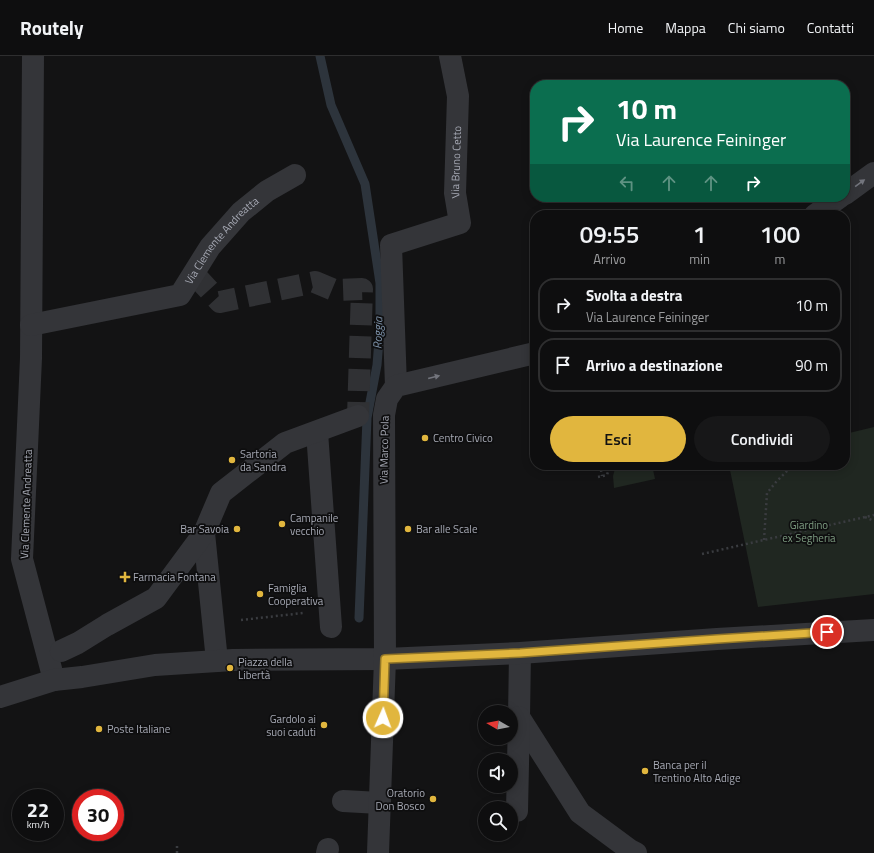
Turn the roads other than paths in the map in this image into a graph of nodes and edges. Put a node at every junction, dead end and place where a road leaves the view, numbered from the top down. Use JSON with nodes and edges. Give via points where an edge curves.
{"nodes":[{"id":1,"x":33,"y":56,"type":"edge"},
{"id":2,"x":450,"y":56,"type":"edge"},
{"id":3,"x":874,"y":173,"type":"edge"},
{"id":4,"x":295,"y":176,"type":"dead end"},
{"id":5,"x":850,"y":190,"type":"edge"},
{"id":6,"x":833,"y":202,"type":"edge"},
{"id":7,"x":822,"y":210,"type":"edge"},
{"id":8,"x":31,"y":325,"type":"junction"},
{"id":9,"x":530,"y":354,"type":"edge"},
{"id":10,"x":396,"y":386,"type":"junction"},
{"id":11,"x":358,"y":416,"type":"dead end"},
{"id":12,"x":317,"y":432,"type":"junction"},
{"id":13,"x":204,"y":533,"type":"junction"},
{"id":14,"x":331,"y":627,"type":"dead end"},
{"id":15,"x":874,"y":630,"type":"edge"},
{"id":16,"x":61,"y":650,"type":"dead end"},
{"id":17,"x":520,"y":653,"type":"junction"},
{"id":18,"x":385,"y":659,"type":"junction"},
{"id":19,"x":217,"y":661,"type":"junction"},
{"id":20,"x":54,"y":680,"type":"junction"},
{"id":21,"x":0,"y":698,"type":"edge"},
{"id":22,"x":519,"y":717,"type":"junction"},
{"id":23,"x":343,"y":801,"type":"dead end"},
{"id":24,"x":517,"y":801,"type":"edge"},
{"id":25,"x":380,"y":803,"type":"junction"},
{"id":26,"x":378,"y":853,"type":"edge"},
{"id":27,"x":636,"y":853,"type":"edge"}],
"edges":[{"from":1,"to":8,"type":"street","name":"Via Clemente Andreatta"},
{"from":2,"to":10,"type":"street","name":"Via Bruno Cetto","via":[[458,96],[455,193],[460,223],[391,245]]},
{"from":5,"to":3,"type":"street","one_way":true},
{"from":4,"to":8,"type":"street","name":"Via Clemente Andreatta","via":[[267,191],[241,212],[210,247],[180,295]]},
{"from":6,"to":7,"type":"street"},
{"from":8,"to":20,"type":"street","name":"Via Clemente Andreatta","via":[[22,559]]},
{"from":10,"to":9,"type":"street","one_way":true},
{"from":10,"to":18,"type":"street","name":"Via Marco Pola","via":[[387,399],[384,415]]},
{"from":11,"to":12,"type":"street"},
{"from":12,"to":13,"type":"street","via":[[285,443],[221,493]]},
{"from":12,"to":14,"type":"street"},
{"from":13,"to":16,"type":"street","via":[[156,598],[78,643]]},
{"from":13,"to":19,"type":"street"},
{"from":15,"to":17,"type":"street"},
{"from":17,"to":18,"type":"street"},
{"from":17,"to":22,"type":"street"},
{"from":18,"to":19,"type":"street"},
{"from":18,"to":25,"type":"street","name":"Via Marco Pola"},
{"from":19,"to":20,"type":"street","via":[[155,665]]},
{"from":20,"to":21,"type":"street"},
{"from":22,"to":24,"type":"street"},
{"from":22,"to":27,"type":"street","via":[[580,813]]},
{"from":23,"to":25,"type":"street"},
{"from":25,"to":26,"type":"street","name":"Via Marco Pola"}]}
